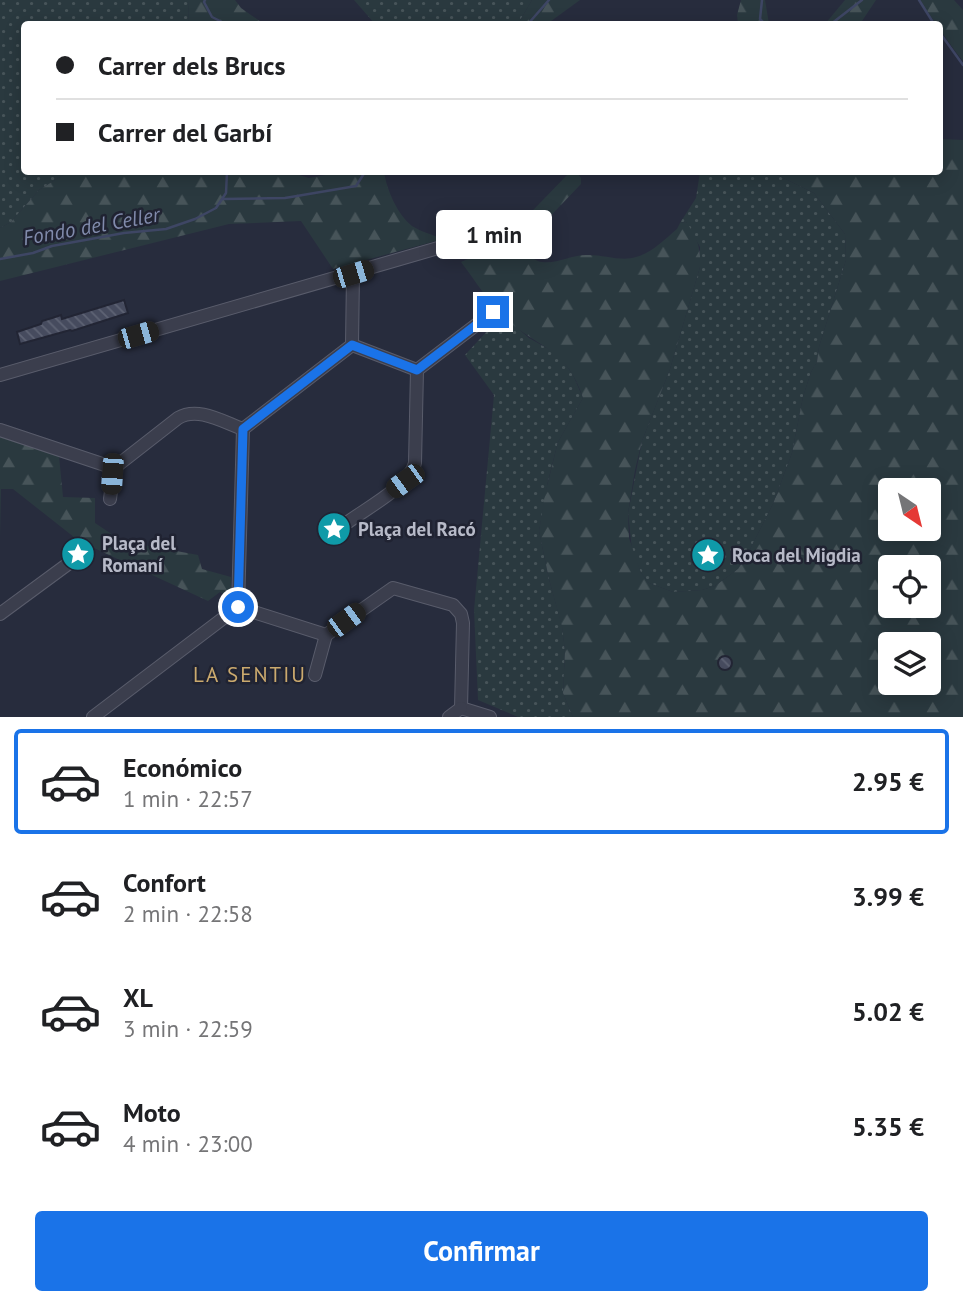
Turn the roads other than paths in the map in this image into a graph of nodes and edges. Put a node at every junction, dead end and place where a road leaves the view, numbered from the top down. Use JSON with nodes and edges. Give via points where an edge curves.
{"nodes":[{"id":1,"x":438,"y":248,"type":"dead end"},
{"id":2,"x":353,"y":274,"type":"junction"},
{"id":3,"x":493,"y":312,"type":"dead end"},
{"id":4,"x":352,"y":345,"type":"junction"},
{"id":5,"x":417,"y":370,"type":"junction"},
{"id":6,"x":0,"y":375,"type":"edge"},
{"id":7,"x":243,"y":429,"type":"junction"},
{"id":8,"x":0,"y":430,"type":"edge"},
{"id":9,"x":114,"y":468,"type":"junction"},
{"id":10,"x":110,"y":499,"type":"dead end"},
{"id":11,"x":348,"y":522,"type":"dead end"},
{"id":12,"x":72,"y":561,"type":"dead end"},
{"id":13,"x":238,"y":607,"type":"junction"},
{"id":14,"x":0,"y":614,"type":"edge"},
{"id":15,"x":326,"y":635,"type":"junction"},
{"id":16,"x":315,"y":675,"type":"dead end"},
{"id":17,"x":461,"y":708,"type":"junction"},
{"id":18,"x":93,"y":717,"type":"edge"},
{"id":19,"x":449,"y":717,"type":"edge"},
{"id":20,"x":490,"y":717,"type":"edge"}],
"edges":[{"from":1,"to":2,"type":"street"},
{"from":2,"to":4,"type":"street"},
{"from":2,"to":6,"type":"street"},
{"from":3,"to":5,"type":"street"},
{"from":4,"to":5,"type":"street"},
{"from":4,"to":7,"type":"street"},
{"from":5,"to":11,"type":"street","via":[[413,472]]},
{"from":7,"to":9,"type":"street","via":[[189,413]]},
{"from":7,"to":13,"type":"street"},
{"from":8,"to":9,"type":"street"},
{"from":9,"to":10,"type":"street"},
{"from":12,"to":14,"type":"street"},
{"from":13,"to":15,"type":"street"},
{"from":13,"to":18,"type":"street"},
{"from":15,"to":16,"type":"street"},
{"from":15,"to":17,"type":"street","via":[[393,589],[453,605],[463,623]]},
{"from":17,"to":19,"type":"street"},
{"from":17,"to":20,"type":"street"}]}
